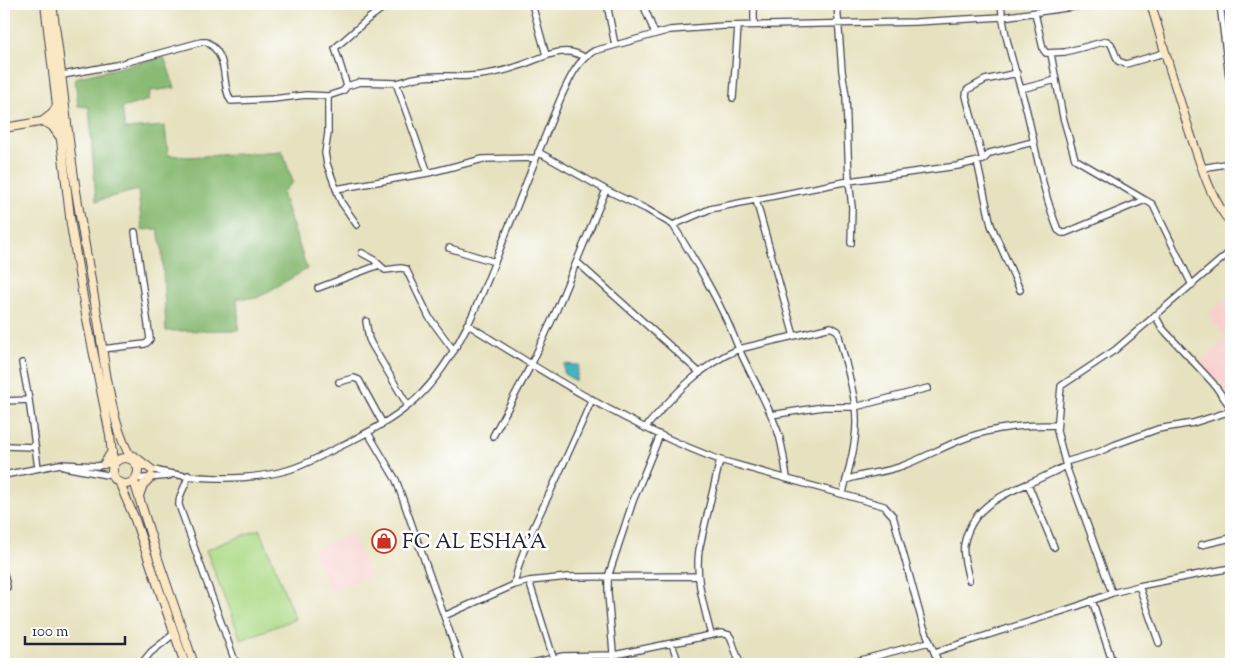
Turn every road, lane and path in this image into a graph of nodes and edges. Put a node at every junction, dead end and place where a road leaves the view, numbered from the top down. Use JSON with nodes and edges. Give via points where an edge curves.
{"nodes":[{"id":1,"x":45,"y":4,"type":"edge"},
{"id":2,"x":52,"y":4,"type":"edge"},
{"id":3,"x":388,"y":4,"type":"edge"},
{"id":4,"x":532,"y":4,"type":"edge"},
{"id":5,"x":607,"y":4,"type":"edge"},
{"id":6,"x":643,"y":4,"type":"edge"},
{"id":7,"x":754,"y":4,"type":"edge"},
{"id":8,"x":837,"y":4,"type":"edge"},
{"id":9,"x":1001,"y":4,"type":"edge"},
{"id":10,"x":1094,"y":4,"type":"edge"},
{"id":11,"x":1150,"y":4,"type":"edge"},
{"id":12,"x":1220,"y":4,"type":"edge"},
{"id":13,"x":1051,"y":7,"type":"edge"},
{"id":14,"x":1035,"y":13,"type":"junction"},
{"id":15,"x":1002,"y":17,"type":"junction"},
{"id":16,"x":838,"y":24,"type":"junction"},
{"id":17,"x":738,"y":26,"type":"junction"},
{"id":18,"x":754,"y":26,"type":"junction"},
{"id":19,"x":655,"y":34,"type":"junction"},
{"id":20,"x":615,"y":45,"type":"junction"},
{"id":21,"x":1164,"y":53,"type":"junction"},
{"id":22,"x":1051,"y":54,"type":"junction"},
{"id":23,"x":546,"y":55,"type":"junction"},
{"id":24,"x":584,"y":57,"type":"junction"},
{"id":25,"x":1017,"y":73,"type":"junction"},
{"id":26,"x":63,"y":75,"type":"junction"},
{"id":27,"x":1229,"y":77,"type":"dead end"},
{"id":28,"x":1056,"y":80,"type":"junction"},
{"id":29,"x":396,"y":84,"type":"junction"},
{"id":30,"x":347,"y":86,"type":"junction"},
{"id":31,"x":1021,"y":88,"type":"junction"},
{"id":32,"x":328,"y":96,"type":"junction"},
{"id":33,"x":733,"y":98,"type":"dead end"},
{"id":34,"x":58,"y":105,"type":"junction"},
{"id":35,"x":67,"y":117,"type":"junction"},
{"id":36,"x":59,"y":118,"type":"junction"},
{"id":37,"x":43,"y":121,"type":"junction"},
{"id":38,"x":4,"y":128,"type":"edge"},
{"id":39,"x":61,"y":139,"type":"junction"},
{"id":40,"x":1033,"y":142,"type":"junction"},
{"id":41,"x":538,"y":152,"type":"junction"},
{"id":42,"x":535,"y":158,"type":"junction"},
{"id":43,"x":980,"y":161,"type":"junction"},
{"id":44,"x":1231,"y":163,"type":"edge"},
{"id":45,"x":1202,"y":168,"type":"junction"},
{"id":46,"x":428,"y":173,"type":"junction"},
{"id":47,"x":849,"y":181,"type":"junction"},
{"id":48,"x":336,"y":189,"type":"junction"},
{"id":49,"x":606,"y":190,"type":"junction"},
{"id":50,"x":756,"y":200,"type":"junction"},
{"id":51,"x":1145,"y":200,"type":"junction"},
{"id":52,"x":1231,"y":223,"type":"edge"},
{"id":53,"x":673,"y":224,"type":"junction"},
{"id":54,"x":357,"y":225,"type":"dead end"},
{"id":55,"x":135,"y":232,"type":"dead end"},
{"id":56,"x":851,"y":243,"type":"dead end"},
{"id":57,"x":449,"y":248,"type":"dead end"},
{"id":58,"x":1231,"y":251,"type":"edge"},
{"id":59,"x":362,"y":253,"type":"dead end"},
{"id":60,"x":495,"y":262,"type":"junction"},
{"id":61,"x":576,"y":262,"type":"junction"},
{"id":62,"x":380,"y":265,"type":"junction"},
{"id":63,"x":1192,"y":285,"type":"junction"},
{"id":64,"x":318,"y":288,"type":"dead end"},
{"id":65,"x":1020,"y":290,"type":"dead end"},
{"id":66,"x":1156,"y":315,"type":"junction"},
{"id":67,"x":366,"y":321,"type":"dead end"},
{"id":68,"x":467,"y":324,"type":"junction"},
{"id":69,"x":794,"y":336,"type":"junction"},
{"id":70,"x":102,"y":349,"type":"junction"},
{"id":71,"x":739,"y":349,"type":"junction"},
{"id":72,"x":454,"y":351,"type":"junction"},
{"id":73,"x":22,"y":363,"type":"dead end"},
{"id":74,"x":531,"y":365,"type":"junction"},
{"id":75,"x":700,"y":373,"type":"junction"},
{"id":76,"x":338,"y":382,"type":"dead end"},
{"id":77,"x":928,"y":388,"type":"dead end"},
{"id":78,"x":592,"y":399,"type":"junction"},
{"id":79,"x":29,"y":400,"type":"junction"},
{"id":80,"x":4,"y":401,"type":"edge"},
{"id":81,"x":408,"y":406,"type":"junction"},
{"id":82,"x":855,"y":407,"type":"junction"},
{"id":83,"x":1231,"y":409,"type":"edge"},
{"id":84,"x":771,"y":416,"type":"junction"},
{"id":85,"x":383,"y":424,"type":"junction"},
{"id":86,"x":1057,"y":425,"type":"junction"},
{"id":87,"x":645,"y":428,"type":"junction"},
{"id":88,"x":368,"y":433,"type":"junction"},
{"id":89,"x":660,"y":435,"type":"junction"},
{"id":90,"x":492,"y":436,"type":"dead end"},
{"id":91,"x":4,"y":446,"type":"edge"},
{"id":92,"x":35,"y":447,"type":"junction"},
{"id":93,"x":125,"y":448,"type":"junction"},
{"id":94,"x":112,"y":449,"type":"junction"},
{"id":95,"x":720,"y":460,"type":"junction"},
{"id":96,"x":134,"y":462,"type":"junction"},
{"id":97,"x":104,"y":464,"type":"junction"},
{"id":98,"x":1065,"y":464,"type":"junction"},
{"id":99,"x":113,"y":465,"type":"junction"},
{"id":100,"x":52,"y":466,"type":"junction"},
{"id":101,"x":38,"y":468,"type":"junction"},
{"id":102,"x":152,"y":473,"type":"junction"},
{"id":103,"x":188,"y":475,"type":"junction"},
{"id":104,"x":4,"y":476,"type":"edge"},
{"id":105,"x":112,"y":476,"type":"junction"},
{"id":106,"x":787,"y":478,"type":"junction"},
{"id":107,"x":135,"y":480,"type":"junction"},
{"id":108,"x":846,"y":480,"type":"junction"},
{"id":109,"x":120,"y":484,"type":"junction"},
{"id":110,"x":1028,"y":484,"type":"junction"},
{"id":111,"x":843,"y":494,"type":"junction"},
{"id":112,"x":139,"y":496,"type":"junction"},
{"id":113,"x":1231,"y":538,"type":"edge"},
{"id":114,"x":1201,"y":545,"type":"dead end"},
{"id":115,"x":1054,"y":547,"type":"dead end"},
{"id":116,"x":1231,"y":568,"type":"edge"},
{"id":117,"x":4,"y":574,"type":"edge"},
{"id":118,"x":698,"y":576,"type":"junction"},
{"id":119,"x":608,"y":577,"type":"junction"},
{"id":120,"x":969,"y":580,"type":"dead end"},
{"id":121,"x":529,"y":581,"type":"junction"},
{"id":122,"x":514,"y":585,"type":"junction"},
{"id":123,"x":1138,"y":586,"type":"junction"},
{"id":124,"x":7,"y":587,"type":"dead end"},
{"id":125,"x":1112,"y":593,"type":"junction"},
{"id":126,"x":1092,"y":600,"type":"junction"},
{"id":127,"x":444,"y":616,"type":"junction"},
{"id":128,"x":175,"y":633,"type":"junction"},
{"id":129,"x":710,"y":635,"type":"junction"},
{"id":130,"x":929,"y":642,"type":"junction"},
{"id":131,"x":1159,"y":643,"type":"dead end"},
{"id":132,"x":672,"y":644,"type":"junction"},
{"id":133,"x":935,"y":652,"type":"junction"},
{"id":134,"x":614,"y":655,"type":"junction"},
{"id":135,"x":873,"y":656,"type":"junction"},
{"id":136,"x":553,"y":658,"type":"junction"},
{"id":137,"x":141,"y":664,"type":"edge"},
{"id":138,"x":185,"y":664,"type":"edge"},
{"id":139,"x":194,"y":664,"type":"edge"},
{"id":140,"x":236,"y":664,"type":"edge"},
{"id":141,"x":461,"y":664,"type":"edge"},
{"id":142,"x":528,"y":664,"type":"edge"},
{"id":143,"x":614,"y":664,"type":"edge"},
{"id":144,"x":679,"y":664,"type":"edge"},
{"id":145,"x":740,"y":664,"type":"edge"},
{"id":146,"x":846,"y":664,"type":"edge"},
{"id":147,"x":876,"y":664,"type":"edge"},
{"id":148,"x":939,"y":664,"type":"edge"},
{"id":149,"x":1113,"y":664,"type":"edge"}],
"edges":[{"from":1,"to":34,"type":"street"},
{"from":2,"to":26,"type":"street"},
{"from":3,"to":30,"type":"street","via":[[335,48]]},
{"from":4,"to":23,"type":"street"},
{"from":5,"to":20,"type":"street"},
{"from":6,"to":19,"type":"street"},
{"from":7,"to":18,"type":"street"},
{"from":8,"to":16,"type":"street"},
{"from":9,"to":15,"type":"street"},
{"from":10,"to":13,"type":"street"},
{"from":11,"to":21,"type":"street"},
{"from":12,"to":27,"type":"street"},
{"from":13,"to":14,"type":"street"},
{"from":14,"to":15,"type":"street"},
{"from":14,"to":22,"type":"street","via":[[1043,49]]},
{"from":15,"to":16,"type":"street"},
{"from":15,"to":25,"type":"street"},
{"from":16,"to":18,"type":"street"},
{"from":16,"to":47,"type":"street","via":[[846,96]]},
{"from":17,"to":18,"type":"street"},
{"from":17,"to":19,"type":"street","via":[[670,30]]},
{"from":17,"to":33,"type":"street"},
{"from":19,"to":20,"type":"street"},
{"from":20,"to":24,"type":"street"},
{"from":21,"to":22,"type":"street","via":[[1126,64],[1118,61],[1107,41]]},
{"from":21,"to":45,"type":"street"},
{"from":22,"to":28,"type":"street"},
{"from":23,"to":24,"type":"street","via":[[572,52]]},
{"from":23,"to":29,"type":"street","via":[[498,72],[415,78]]},
{"from":24,"to":41,"type":"street","via":[[562,95]]},
{"from":25,"to":31,"type":"street"},
{"from":25,"to":43,"type":"street","via":[[984,80],[967,90]]},
{"from":26,"to":32,"type":"street","via":[[207,42],[224,66],[231,101]]},
{"from":26,"to":35,"type":"street"},
{"from":28,"to":31,"type":"street"},
{"from":28,"to":51,"type":"street","via":[[1075,160]]},
{"from":29,"to":30,"type":"street","via":[[366,81]]},
{"from":29,"to":46,"type":"street"},
{"from":30,"to":32,"type":"street","via":[[343,91]]},
{"from":31,"to":40,"type":"street"},
{"from":32,"to":48,"type":"street","via":[[325,158]]},
{"from":34,"to":36,"type":"street"},
{"from":34,"to":37,"type":"street"},
{"from":35,"to":36,"type":"street"},
{"from":35,"to":70,"type":"street"},
{"from":36,"to":37,"type":"street"},
{"from":36,"to":39,"type":"street"},
{"from":37,"to":38,"type":"street"},
{"from":37,"to":39,"type":"street"},
{"from":39,"to":94,"type":"street","via":[[78,267]]},
{"from":40,"to":43,"type":"street","via":[[990,153]]},
{"from":40,"to":51,"type":"street","via":[[1040,178],[1058,230],[1062,233]]},
{"from":41,"to":42,"type":"street"},
{"from":41,"to":49,"type":"street"},
{"from":42,"to":46,"type":"street","via":[[483,159]]},
{"from":42,"to":60,"type":"street"},
{"from":43,"to":47,"type":"street"},
{"from":43,"to":65,"type":"street","via":[[991,225]]},
{"from":44,"to":45,"type":"street"},
{"from":45,"to":52,"type":"street","via":[[1217,204]]},
{"from":46,"to":48,"type":"street"},
{"from":47,"to":50,"type":"street"},
{"from":47,"to":56,"type":"street"},
{"from":48,"to":54,"type":"street","via":[[343,207]]},
{"from":49,"to":53,"type":"street"},
{"from":49,"to":61,"type":"street"},
{"from":50,"to":53,"type":"street","via":[[710,209]]},
{"from":50,"to":69,"type":"street"},
{"from":51,"to":63,"type":"street","via":[[1154,207]]},
{"from":53,"to":71,"type":"street","via":[[709,284]]},
{"from":55,"to":70,"type":"street","via":[[150,338],[144,344]]},
{"from":57,"to":60,"type":"street"},
{"from":58,"to":63,"type":"street"},
{"from":59,"to":62,"type":"street"},
{"from":60,"to":68,"type":"street"},
{"from":61,"to":74,"type":"street"},
{"from":61,"to":75,"type":"street"},
{"from":62,"to":64,"type":"street"},
{"from":62,"to":72,"type":"street","via":[[388,271],[406,269],[429,317]]},
{"from":63,"to":66,"type":"street"},
{"from":66,"to":83,"type":"street","via":[[1162,328],[1213,383]]},
{"from":66,"to":86,"type":"street","via":[[1115,350],[1061,386]]},
{"from":67,"to":81,"type":"street","via":[[372,345]]},
{"from":68,"to":72,"type":"street"},
{"from":68,"to":74,"type":"street"},
{"from":69,"to":71,"type":"street"},
{"from":69,"to":82,"type":"street","via":[[831,327],[838,331]]},
{"from":70,"to":93,"type":"street"},
{"from":71,"to":75,"type":"street","via":[[713,362]]},
{"from":71,"to":84,"type":"street"},
{"from":72,"to":81,"type":"street","via":[[425,390]]},
{"from":73,"to":79,"type":"street"},
{"from":74,"to":78,"type":"street"},
{"from":74,"to":90,"type":"street"},
{"from":75,"to":87,"type":"street","via":[[676,393]]},
{"from":76,"to":85,"type":"street","via":[[359,380]]},
{"from":77,"to":82,"type":"street"},
{"from":78,"to":87,"type":"street"},
{"from":78,"to":122,"type":"street","via":[[525,544]]},
{"from":79,"to":80,"type":"street"},
{"from":79,"to":92,"type":"street"},
{"from":81,"to":85,"type":"street"},
{"from":82,"to":84,"type":"street","via":[[823,407]]},
{"from":82,"to":108,"type":"street","via":[[856,430]]},
{"from":83,"to":98,"type":"street","via":[[1193,423],[1158,429]]},
{"from":84,"to":106,"type":"street","via":[[783,450]]},
{"from":85,"to":88,"type":"street"},
{"from":86,"to":98,"type":"street"},
{"from":86,"to":108,"type":"street","via":[[995,429],[964,438],[888,472]]},
{"from":87,"to":89,"type":"street"},
{"from":88,"to":103,"type":"street","via":[[286,471],[252,477]]},
{"from":88,"to":127,"type":"street","via":[[396,480]]},
{"from":89,"to":95,"type":"street"},
{"from":89,"to":119,"type":"street","via":[[633,501]]},
{"from":91,"to":92,"type":"street"},
{"from":92,"to":101,"type":"street"},
{"from":93,"to":96,"type":"street"},
{"from":93,"to":102,"type":"street"},
{"from":94,"to":97,"type":"street"},
{"from":94,"to":99,"type":"street"},
{"from":95,"to":106,"type":"street"},
{"from":95,"to":118,"type":"street","via":[[699,550]]},
{"from":96,"to":99,"type":"street","via":[[122,459]]},
{"from":96,"to":102,"type":"street"},
{"from":96,"to":107,"type":"street","via":[[138,470]]},
{"from":97,"to":99,"type":"street"},
{"from":97,"to":100,"type":"street"},
{"from":98,"to":110,"type":"street"},
{"from":98,"to":125,"type":"street"},
{"from":99,"to":105,"type":"street"},
{"from":100,"to":101,"type":"street"},
{"from":100,"to":105,"type":"street"},
{"from":101,"to":104,"type":"street"},
{"from":102,"to":103,"type":"street"},
{"from":102,"to":107,"type":"street"},
{"from":102,"to":112,"type":"street"},
{"from":103,"to":140,"type":"street","via":[[180,505]]},
{"from":105,"to":109,"type":"street"},
{"from":106,"to":111,"type":"street"},
{"from":107,"to":109,"type":"street"},
{"from":107,"to":112,"type":"street"},
{"from":108,"to":111,"type":"street"},
{"from":109,"to":128,"type":"street"},
{"from":110,"to":115,"type":"street"},
{"from":110,"to":120,"type":"street","via":[[993,500],[972,524],[964,546]]},
{"from":111,"to":130,"type":"street","via":[[884,506],[893,516]]},
{"from":112,"to":139,"type":"street"},
{"from":113,"to":114,"type":"street"},
{"from":116,"to":123,"type":"street"},
{"from":117,"to":124,"type":"street"},
{"from":118,"to":119,"type":"street"},
{"from":118,"to":129,"type":"street"},
{"from":119,"to":121,"type":"street"},
{"from":119,"to":134,"type":"street"},
{"from":121,"to":122,"type":"street"},
{"from":121,"to":136,"type":"street"},
{"from":122,"to":127,"type":"street"},
{"from":123,"to":125,"type":"street"},
{"from":123,"to":131,"type":"street"},
{"from":125,"to":126,"type":"street"},
{"from":126,"to":133,"type":"street"},
{"from":126,"to":149,"type":"street"},
{"from":127,"to":141,"type":"street"},
{"from":128,"to":137,"type":"street"},
{"from":128,"to":138,"type":"street"},
{"from":129,"to":132,"type":"street"},
{"from":129,"to":145,"type":"street","via":[[729,635]]},
{"from":130,"to":133,"type":"street"},
{"from":130,"to":135,"type":"street"},
{"from":132,"to":134,"type":"street"},
{"from":132,"to":144,"type":"street"},
{"from":133,"to":148,"type":"street"},
{"from":134,"to":136,"type":"street"},
{"from":134,"to":143,"type":"street"},
{"from":135,"to":146,"type":"street"},
{"from":135,"to":147,"type":"street"},
{"from":136,"to":142,"type":"street"}]}
